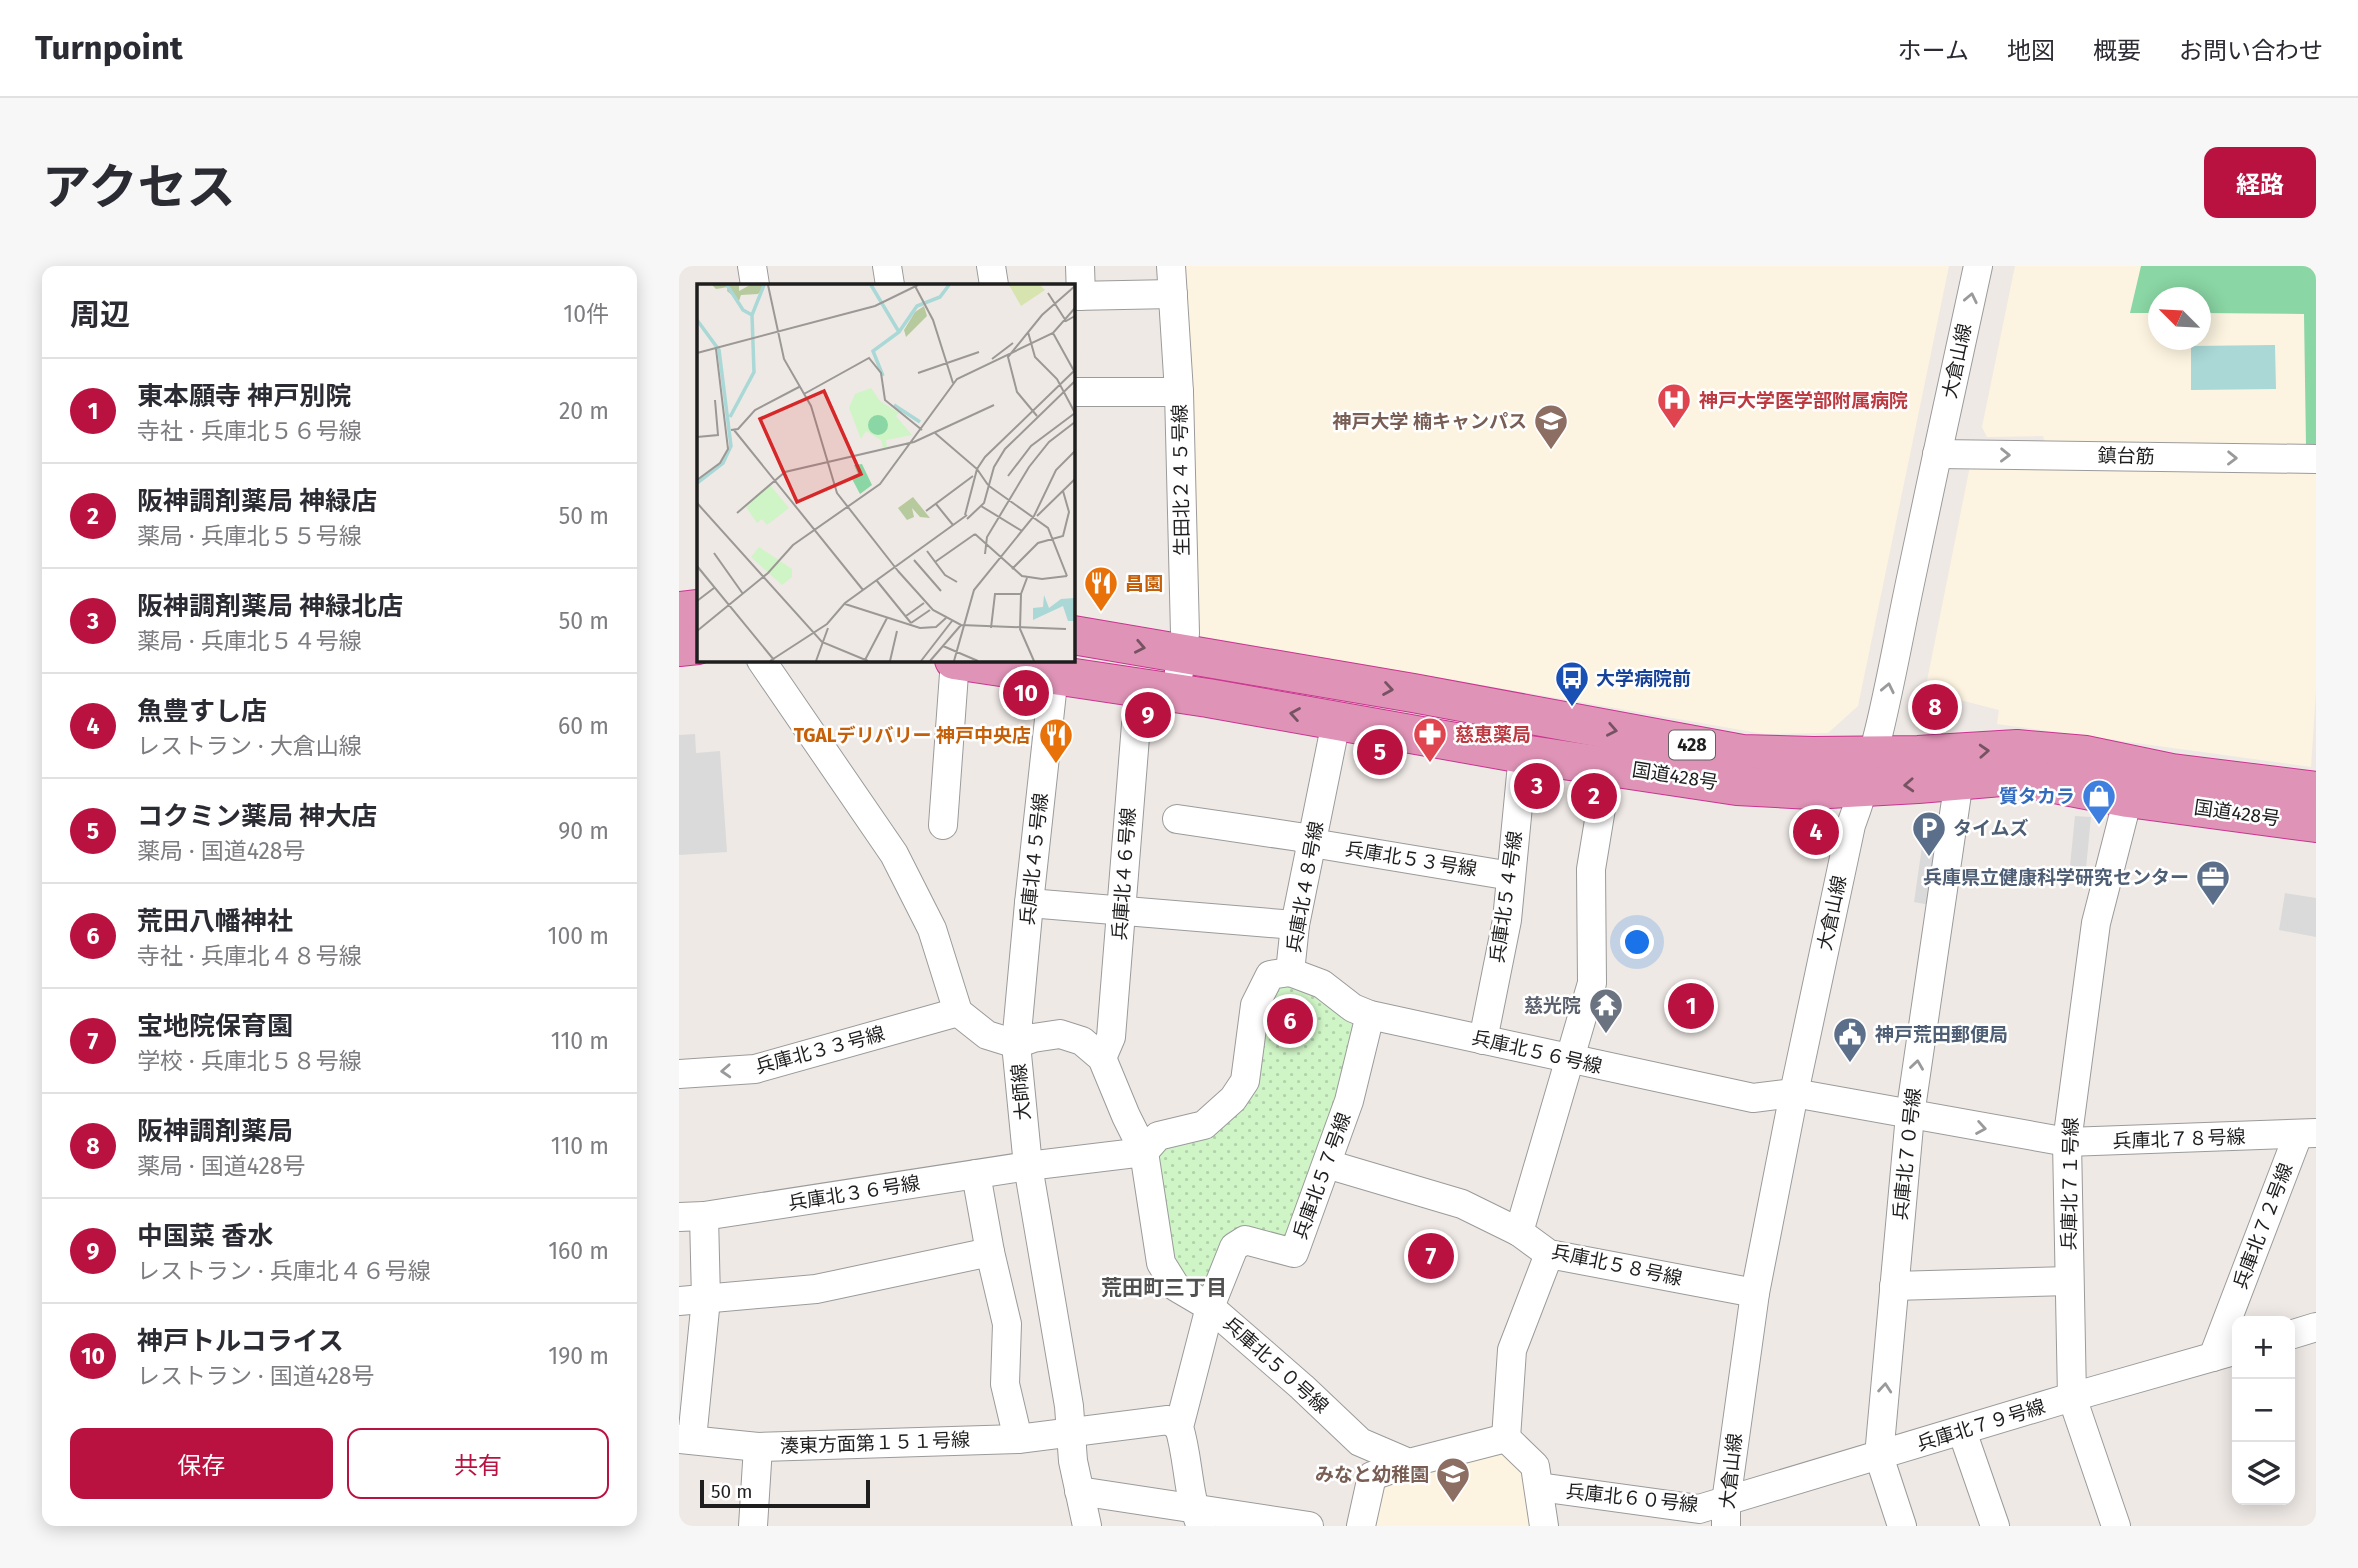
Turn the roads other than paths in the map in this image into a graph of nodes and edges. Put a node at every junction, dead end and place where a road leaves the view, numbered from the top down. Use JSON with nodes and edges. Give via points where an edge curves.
{"nodes":[{"id":1,"x":752,"y":266,"type":"edge"},
{"id":2,"x":887,"y":266,"type":"edge"},
{"id":3,"x":992,"y":266,"type":"edge"},
{"id":4,"x":1080,"y":266,"type":"edge"},
{"id":5,"x":1171,"y":266,"type":"edge"},
{"id":6,"x":1978,"y":266,"type":"edge"},
{"id":7,"x":755,"y":284,"type":"edge"},
{"id":8,"x":890,"y":284,"type":"edge"},
{"id":9,"x":994,"y":284,"type":"edge"},
{"id":10,"x":1173,"y":294,"type":"junction"},
{"id":11,"x":1077,"y":296,"type":"edge"},
{"id":12,"x":1075,"y":392,"type":"edge"},
{"id":13,"x":1179,"y":393,"type":"junction"},
{"id":14,"x":1937,"y":454,"type":"junction"},
{"id":15,"x":2316,"y":459,"type":"edge"},
{"id":16,"x":697,"y":609,"type":"edge"},
{"id":17,"x":679,"y":611,"type":"edge"},
{"id":18,"x":1075,"y":635,"type":"edge"},
{"id":19,"x":697,"y":645,"type":"edge"},
{"id":20,"x":679,"y":647,"type":"edge"},
{"id":21,"x":1182,"y":655,"type":"junction"},
{"id":22,"x":762,"y":662,"type":"edge"},
{"id":23,"x":955,"y":662,"type":"edge"},
{"id":24,"x":969,"y":662,"type":"edge"},
{"id":25,"x":1054,"y":674,"type":"junction"},
{"id":26,"x":1157,"y":690,"type":"junction"},
{"id":27,"x":1336,"y":722,"type":"junction"},
{"id":28,"x":1523,"y":754,"type":"junction"},
{"id":29,"x":1608,"y":766,"type":"junction"},
{"id":30,"x":1870,"y":771,"type":"junction"},
{"id":31,"x":1959,"y":780,"type":"junction"},
{"id":32,"x":2316,"y":791,"type":"edge"},
{"id":33,"x":2128,"y":798,"type":"junction"},
{"id":34,"x":1177,"y":819,"type":"dead end"},
{"id":35,"x":2316,"y":823,"type":"edge"},
{"id":36,"x":943,"y":825,"type":"dead end"},
{"id":37,"x":1312,"y":843,"type":"junction"},
{"id":38,"x":1511,"y":876,"type":"junction"},
{"id":39,"x":1029,"y":903,"type":"junction"},
{"id":40,"x":1122,"y":911,"type":"junction"},
{"id":41,"x":1295,"y":925,"type":"junction"},
{"id":42,"x":1290,"y":972,"type":"junction"},
{"id":43,"x":958,"y":1013,"type":"junction"},
{"id":44,"x":1370,"y":1015,"type":"junction"},
{"id":45,"x":1483,"y":1040,"type":"junction"},
{"id":46,"x":1016,"y":1044,"type":"junction"},
{"id":47,"x":1102,"y":1058,"type":"junction"},
{"id":48,"x":1570,"y":1059,"type":"junction"},
{"id":49,"x":679,"y":1073,"type":"edge"},
{"id":50,"x":1794,"y":1093,"type":"junction"},
{"id":51,"x":1910,"y":1115,"type":"junction"},
{"id":52,"x":2307,"y":1134,"type":"edge"},
{"id":53,"x":2067,"y":1142,"type":"junction"},
{"id":54,"x":1144,"y":1152,"type":"junction"},
{"id":55,"x":1327,"y":1164,"type":"junction"},
{"id":56,"x":1028,"y":1166,"type":"junction"},
{"id":57,"x":976,"y":1174,"type":"junction"},
{"id":58,"x":692,"y":1216,"type":"edge"},
{"id":59,"x":1519,"y":1232,"type":"junction"},
{"id":60,"x":990,"y":1252,"type":"junction"},
{"id":61,"x":1549,"y":1254,"type":"junction"},
{"id":62,"x":2069,"y":1281,"type":"junction"},
{"id":63,"x":1894,"y":1286,"type":"junction"},
{"id":64,"x":1755,"y":1293,"type":"junction"},
{"id":65,"x":692,"y":1300,"type":"edge"},
{"id":66,"x":1210,"y":1307,"type":"junction"},
{"id":67,"x":2316,"y":1327,"type":"edge"},
{"id":68,"x":2295,"y":1333,"type":"edge"},
{"id":69,"x":2225,"y":1354,"type":"edge"},
{"id":70,"x":2072,"y":1397,"type":"junction"},
{"id":71,"x":1179,"y":1427,"type":"junction"},
{"id":72,"x":1962,"y":1431,"type":"junction"},
{"id":73,"x":1070,"y":1433,"type":"junction"},
{"id":74,"x":1506,"y":1438,"type":"junction"},
{"id":75,"x":686,"y":1439,"type":"edge"},
{"id":76,"x":1018,"y":1439,"type":"junction"},
{"id":77,"x":758,"y":1447,"type":"junction"},
{"id":78,"x":1879,"y":1456,"type":"junction"},
{"id":79,"x":1409,"y":1463,"type":"junction"},
{"id":80,"x":1539,"y":1488,"type":"junction"},
{"id":81,"x":1079,"y":1491,"type":"junction"},
{"id":82,"x":1726,"y":1514,"type":"edge"},
{"id":83,"x":1198,"y":1518,"type":"edge"},
{"id":84,"x":753,"y":1526,"type":"edge"},
{"id":85,"x":1087,"y":1526,"type":"edge"},
{"id":86,"x":1309,"y":1526,"type":"edge"},
{"id":87,"x":1361,"y":1526,"type":"edge"},
{"id":88,"x":1544,"y":1526,"type":"edge"},
{"id":89,"x":1902,"y":1526,"type":"edge"},
{"id":90,"x":1995,"y":1526,"type":"edge"},
{"id":91,"x":2116,"y":1526,"type":"edge"}],
"edges":[{"from":1,"to":7,"type":"street"},
{"from":2,"to":8,"type":"street"},
{"from":3,"to":9,"type":"street"},
{"from":4,"to":11,"type":"street"},
{"from":5,"to":10,"type":"street","name":"生田北２４５号線"},
{"from":14,"to":6,"type":"street","name":"大倉山線","one_way":true},
{"from":10,"to":11,"type":"street"},
{"from":10,"to":13,"type":"street","name":"生田北２４５号線"},
{"from":12,"to":13,"type":"street"},
{"from":13,"to":21,"type":"street","name":"生田北２４５号線"},
{"from":14,"to":15,"type":"street","name":"鎮台筋","one_way":true},
{"from":30,"to":14,"type":"street","name":"大倉山線","one_way":true},
{"from":16,"to":17,"type":"highway"},
{"from":18,"to":21,"type":"highway","name":"国道428号","number":"428","one_way":true},
{"from":19,"to":20,"type":"highway"},
{"from":21,"to":26,"type":"street","name":"生田北２４５号線"},
{"from":21,"to":30,"type":"highway","name":"国道428号","number":"428","one_way":true,"via":[[1742,754],[1813,757]]},
{"from":22,"to":43,"type":"street","via":[[894,854],[932,929]]},
{"from":23,"to":36,"type":"street"},
{"from":24,"to":25,"type":"highway","name":"国道428号","number":"428"},
{"from":25,"to":26,"type":"highway","name":"国道428号","number":"428"},
{"from":25,"to":39,"type":"street","name":"兵庫北４５号線"},
{"from":27,"to":26,"type":"highway","name":"国道428号","number":"428","one_way":true},
{"from":26,"to":40,"type":"street","name":"兵庫北４６号線"},
{"from":27,"to":28,"type":"highway","name":"国道428号","number":"428"},
{"from":27,"to":37,"type":"street","name":"兵庫北４８号線"},
{"from":28,"to":29,"type":"highway","name":"国道428号","number":"428"},
{"from":28,"to":38,"type":"street","name":"兵庫北５４号線"},
{"from":29,"to":30,"type":"highway","name":"国道428号","number":"428","via":[[1737,786],[1811,790]]},
{"from":29,"to":48,"type":"street","via":[[1591,869],[1592,983]]},
{"from":31,"to":30,"type":"highway","name":"国道428号","number":"428","one_way":true},
{"from":30,"to":32,"type":"highway","name":"国道428号","number":"428","one_way":true,"via":[[2017,749],[2086,755],[2172,773]]},
{"from":30,"to":50,"type":"street","name":"大倉山線","via":[[1851,825]]},
{"from":31,"to":33,"type":"highway","name":"国道428号","number":"428","via":[[2013,776]]},
{"from":51,"to":31,"type":"street","name":"兵庫北７０号線","one_way":true},
{"from":33,"to":35,"type":"highway","name":"国道428号","number":"428"},
{"from":33,"to":53,"type":"street","name":"兵庫北７１号線","via":[[2096,923]]},
{"from":34,"to":37,"type":"street","name":"兵庫北５３号線","via":[[1300,837]]},
{"from":37,"to":38,"type":"street","name":"兵庫北５３号線"},
{"from":37,"to":41,"type":"street","name":"兵庫北４８号線"},
{"from":38,"to":45,"type":"street","name":"兵庫北５４号線"},
{"from":39,"to":40,"type":"street"},
{"from":39,"to":46,"type":"street","name":"兵庫北４５号線"},
{"from":40,"to":41,"type":"street"},
{"from":40,"to":47,"type":"street","name":"兵庫北４６号線","via":[[1111,1037]]},
{"from":41,"to":42,"type":"street","name":"兵庫北４８号線"},
{"from":42,"to":44,"type":"street","name":"兵庫北５６号線","via":[[1322,985]]},
{"from":42,"to":54,"type":"street","name":"兵庫北４８号線","via":[[1270,975],[1255,1005],[1245,1081],[1233,1099],[1204,1125],[1158,1136]]},
{"from":43,"to":46,"type":"street","name":"大師線","via":[[987,1035]]},
{"from":43,"to":49,"type":"street","name":"兵庫北３３号線","one_way":true,"via":[[755,1069]]},
{"from":44,"to":45,"type":"street","name":"兵庫北５６号線"},
{"from":44,"to":55,"type":"street","name":"兵庫北５７号線","via":[[1349,1101]]},
{"from":45,"to":48,"type":"street","name":"兵庫北５６号線"},
{"from":46,"to":47,"type":"street","via":[[1059,1034],[1082,1041]]},
{"from":46,"to":56,"type":"street","name":"大師線"},
{"from":47,"to":54,"type":"street","name":"兵庫北５０号線"},
{"from":48,"to":50,"type":"street","name":"兵庫北５６号線","via":[[1753,1098]]},
{"from":48,"to":59,"type":"street"},
{"from":50,"to":51,"type":"street","name":"兵庫北７８号線"},
{"from":50,"to":64,"type":"street","name":"大倉山線"},
{"from":51,"to":53,"type":"street","name":"兵庫北７８号線","one_way":true},
{"from":51,"to":63,"type":"street","name":"兵庫北７０号線"},
{"from":52,"to":53,"type":"street","name":"兵庫北７８号線"},
{"from":52,"to":69,"type":"street","name":"兵庫北７２号線"},
{"from":53,"to":62,"type":"street","name":"兵庫北７１号線"},
{"from":54,"to":56,"type":"street","name":"兵庫北４８号線"},
{"from":54,"to":66,"type":"street","name":"兵庫北５０号線","via":[[1161,1263],[1176,1287]]},
{"from":55,"to":59,"type":"street","name":"兵庫北５８号線","via":[[1462,1204]]},
{"from":55,"to":66,"type":"street","name":"兵庫北５７号線","via":[[1294,1253],[1245,1240],[1234,1247]]},
{"from":56,"to":57,"type":"street","name":"兵庫北３６号線"},
{"from":56,"to":73,"type":"street","name":"大師線"},
{"from":57,"to":58,"type":"street","name":"兵庫北３６号線"},
{"from":57,"to":60,"type":"street"},
{"from":58,"to":65,"type":"street"},
{"from":59,"to":61,"type":"street","name":"兵庫北５８号線"},
{"from":60,"to":65,"type":"street","via":[[816,1289]]},
{"from":60,"to":76,"type":"street","via":[[1007,1324],[1005,1384]]},
{"from":61,"to":64,"type":"street","name":"兵庫北５８号線"},
{"from":61,"to":74,"type":"street","via":[[1512,1350]]},
{"from":62,"to":63,"type":"street"},
{"from":62,"to":70,"type":"street","name":"兵庫北７１号線"},
{"from":78,"to":63,"type":"street","name":"兵庫北７０号線","one_way":true},
{"from":64,"to":82,"type":"street","name":"大倉山線"},
{"from":65,"to":75,"type":"street"},
{"from":66,"to":71,"type":"street"},
{"from":66,"to":79,"type":"street","name":"兵庫北５０号線","via":[[1360,1442]]},
{"from":67,"to":68,"type":"street"},
{"from":69,"to":70,"type":"street","name":"兵庫北７９号線"},
{"from":70,"to":72,"type":"street","name":"兵庫北７９号線"},
{"from":70,"to":91,"type":"street","name":"兵庫北７１号線"},
{"from":71,"to":73,"type":"street","name":"湊東方面第１５１号線","via":[[1168,1420]]},
{"from":71,"to":83,"type":"street"},
{"from":72,"to":78,"type":"street","name":"兵庫北７９号線"},
{"from":72,"to":90,"type":"street"},
{"from":73,"to":76,"type":"street","name":"湊東方面第１５１号線"},
{"from":73,"to":81,"type":"street","name":"大師線"},
{"from":74,"to":79,"type":"street"},
{"from":74,"to":80,"type":"street","via":[[1535,1466]]},
{"from":75,"to":77,"type":"street","name":"湊東方面第１５１号線"},
{"from":76,"to":77,"type":"street","name":"湊東方面第１５１号線"},
{"from":77,"to":84,"type":"street"},
{"from":78,"to":82,"type":"street","name":"兵庫北７９号線","via":[[1754,1491]]},
{"from":78,"to":89,"type":"street","name":"兵庫北７０号線"},
{"from":79,"to":87,"type":"street","via":[[1372,1476]]},
{"from":80,"to":82,"type":"street","name":"兵庫北６０号線"},
{"from":80,"to":88,"type":"street"},
{"from":81,"to":83,"type":"street"},
{"from":81,"to":85,"type":"street","name":"大師線"},
{"from":83,"to":86,"type":"street"}]}
